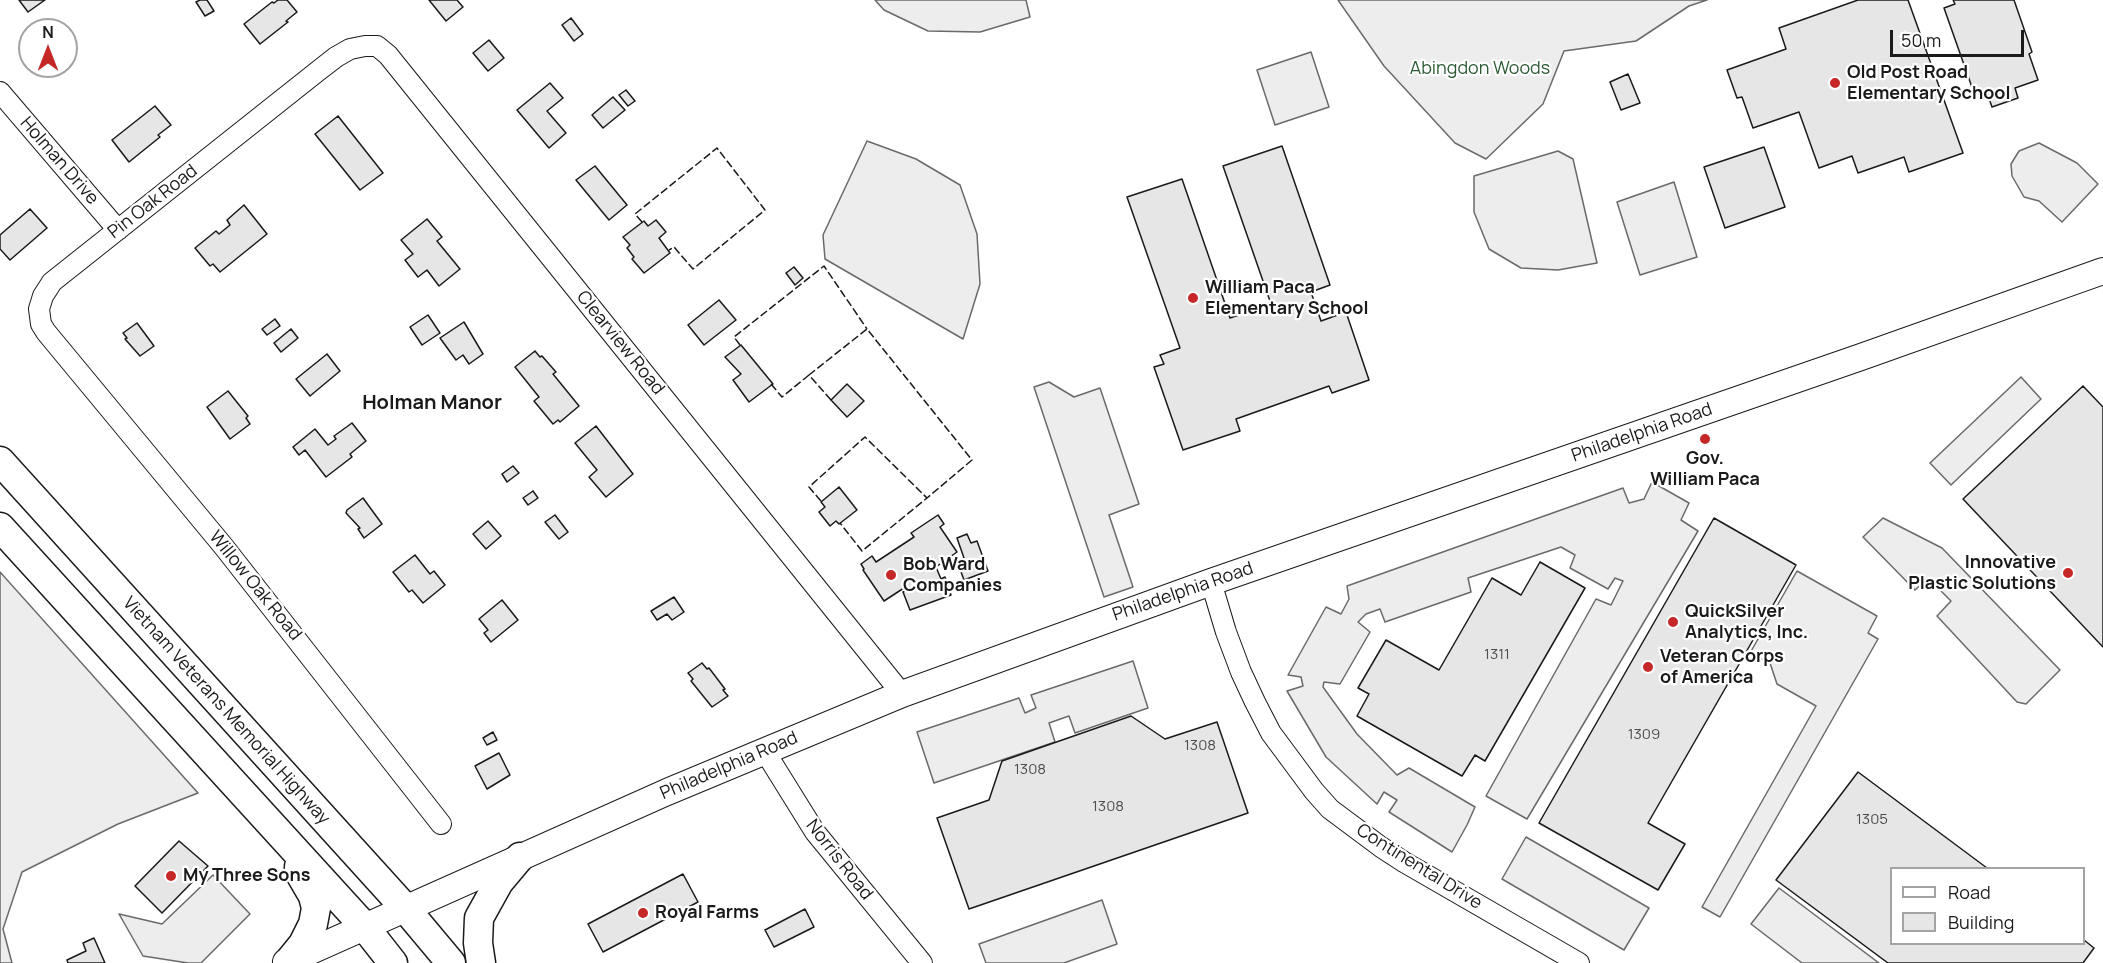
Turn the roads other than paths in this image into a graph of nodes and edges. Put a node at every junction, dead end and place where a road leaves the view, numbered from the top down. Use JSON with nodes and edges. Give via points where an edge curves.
{"nodes":[{"id":1,"x":318,"y":71,"type":"joint"},
{"id":2,"x":0,"y":92,"type":"edge"},
{"id":3,"x":118,"y":230,"type":"junction"},
{"id":4,"x":2103,"y":271,"type":"edge"},
{"id":5,"x":64,"y":353,"type":"joint"},
{"id":6,"x":0,"y":461,"type":"edge"},
{"id":7,"x":0,"y":527,"type":"edge"},
{"id":8,"x":1211,"y":582,"type":"junction"},
{"id":9,"x":902,"y":694,"type":"junction"},
{"id":10,"x":764,"y":750,"type":"junction"},
{"id":11,"x":441,"y":824,"type":"dead end"},
{"id":12,"x":298,"y":856,"type":"junction"},
{"id":13,"x":520,"y":856,"type":"junction"},
{"id":14,"x":405,"y":908,"type":"junction"},
{"id":15,"x":364,"y":926,"type":"junction"},
{"id":16,"x":286,"y":961,"type":"edge"},
{"id":17,"x":393,"y":963,"type":"edge"},
{"id":18,"x":451,"y":963,"type":"edge"},
{"id":19,"x":481,"y":963,"type":"edge"},
{"id":20,"x":922,"y":963,"type":"edge"},
{"id":21,"x":1579,"y":963,"type":"edge"}],
"edges":[{"from":1,"to":3,"type":"street","name":"Pin Oak Road"},
{"from":1,"to":9,"type":"street","name":"Clearview Road","via":[[350,49],[377,46],[388,55]]},
{"from":2,"to":3,"type":"street","name":"Holman Drive"},
{"from":3,"to":5,"type":"street","name":"Pin Oak Road","via":[[52,282],[43,296],[39,309],[41,324]]},
{"from":4,"to":8,"type":"main road","name":"Philadelphia Road"},
{"from":5,"to":11,"type":"street","name":"Willow Oak Road","via":[[225,547]]},
{"from":6,"to":14,"type":"highway","name":"Vietnam Veterans Memorial Highway"},
{"from":7,"to":12,"type":"highway"},
{"from":8,"to":9,"type":"main road","name":"Philadelphia Road"},
{"from":8,"to":21,"type":"street","name":"Continental Drive","via":[[1237,662],[1271,733],[1330,809],[1404,862]]},
{"from":9,"to":10,"type":"main road","name":"Philadelphia Road"},
{"from":10,"to":13,"type":"main road","name":"Philadelphia Road"},
{"from":10,"to":20,"type":"street","name":"Norris Road","via":[[815,832]]},
{"from":12,"to":15,"type":"highway"},
{"from":12,"to":16,"type":"highway","via":[[299,872],[316,908],[303,944]]},
{"from":13,"to":14,"type":"main road","name":"Philadelphia Road"},
{"from":13,"to":19,"type":"highway","via":[[499,882],[479,918]]},
{"from":14,"to":15,"type":"main road","name":"Philadelphia Road"},
{"from":14,"to":18,"type":"highway","name":"Vietnam Veterans Memorial Highway"},
{"from":15,"to":16,"type":"main road","name":"Philadelphia Road"},
{"from":15,"to":17,"type":"highway"}]}
